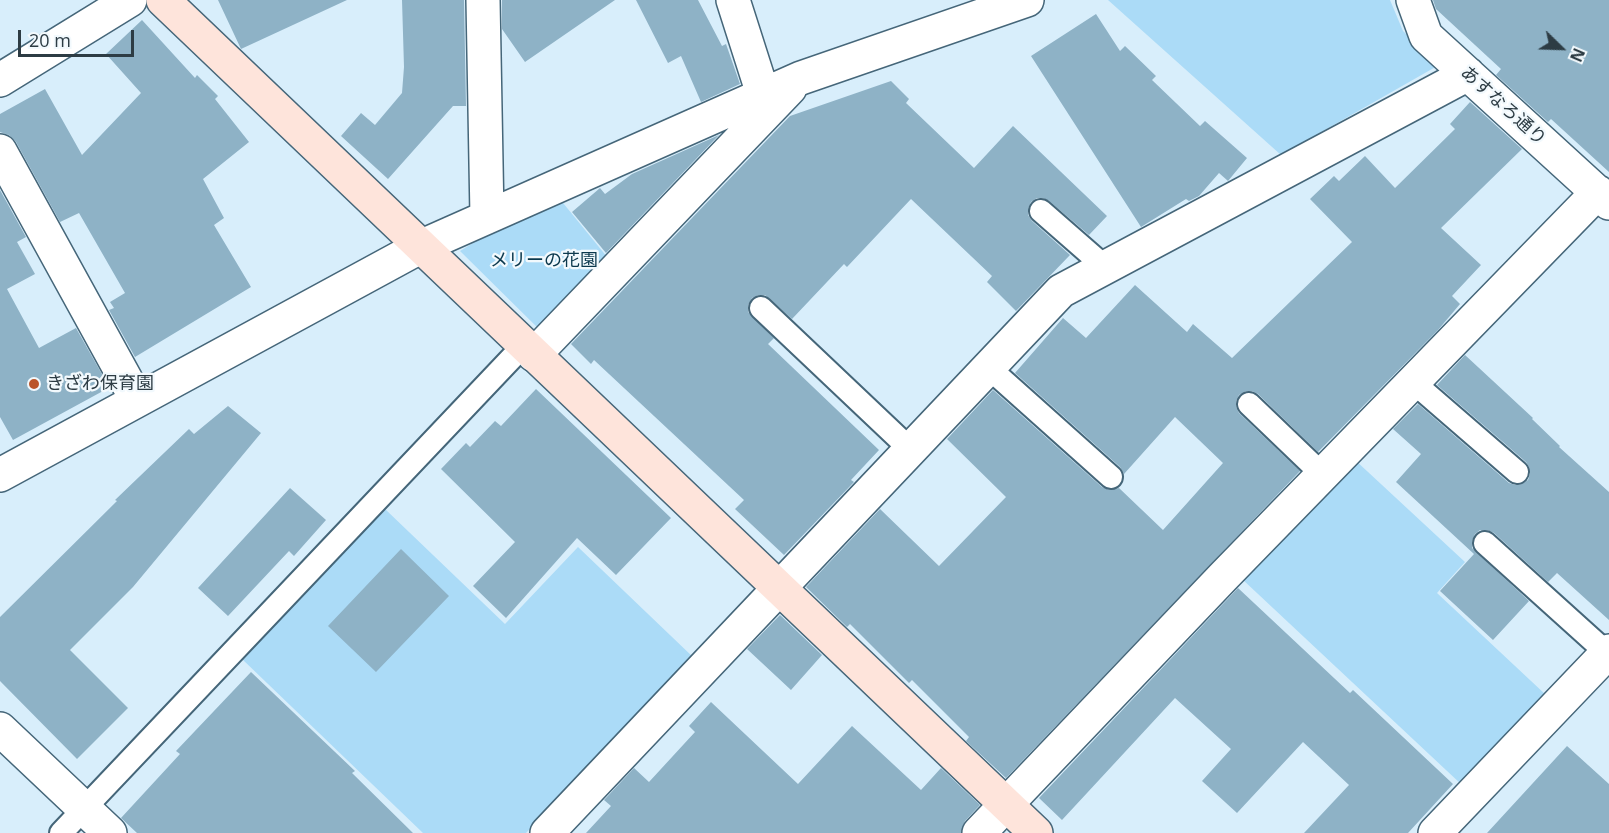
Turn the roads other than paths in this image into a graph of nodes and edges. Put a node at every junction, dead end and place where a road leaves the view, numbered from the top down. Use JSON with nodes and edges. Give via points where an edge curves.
{"nodes":[{"id":1,"x":130,"y":0,"type":"edge"},
{"id":2,"x":163,"y":0,"type":"edge"},
{"id":3,"x":483,"y":0,"type":"edge"},
{"id":4,"x":732,"y":0,"type":"edge"},
{"id":5,"x":1027,"y":0,"type":"edge"},
{"id":6,"x":1413,"y":0,"type":"edge"},
{"id":7,"x":1468,"y":74,"type":"junction"},
{"id":8,"x":801,"y":78,"type":"junction"},
{"id":9,"x":0,"y":80,"type":"edge"},
{"id":10,"x":763,"y":94,"type":"junction"},
{"id":11,"x":0,"y":151,"type":"edge"},
{"id":12,"x":1603,"y":197,"type":"edge"},
{"id":13,"x":1041,"y":211,"type":"dead end"},
{"id":14,"x":487,"y":217,"type":"junction"},
{"id":15,"x":420,"y":247,"type":"junction"},
{"id":16,"x":1105,"y":267,"type":"junction"},
{"id":17,"x":761,"y":308,"type":"dead end"},
{"id":18,"x":529,"y":350,"type":"junction"},
{"id":19,"x":989,"y":368,"type":"junction"},
{"id":20,"x":1413,"y":382,"type":"junction"},
{"id":21,"x":137,"y":400,"type":"junction"},
{"id":22,"x":1249,"y":404,"type":"dead end"},
{"id":23,"x":910,"y":450,"type":"junction"},
{"id":24,"x":1517,"y":472,"type":"dead end"},
{"id":25,"x":0,"y":475,"type":"edge"},
{"id":26,"x":1323,"y":475,"type":"junction"},
{"id":27,"x":1111,"y":477,"type":"dead end"},
{"id":28,"x":1485,"y":543,"type":"dead end"},
{"id":29,"x":779,"y":589,"type":"junction"},
{"id":30,"x":1608,"y":652,"type":"edge"},
{"id":31,"x":0,"y":729,"type":"edge"},
{"id":32,"x":1006,"y":805,"type":"junction"},
{"id":33,"x":84,"y":809,"type":"junction"},
{"id":34,"x":61,"y":833,"type":"edge"},
{"id":35,"x":110,"y":833,"type":"edge"},
{"id":36,"x":547,"y":833,"type":"edge"},
{"id":37,"x":980,"y":833,"type":"edge"},
{"id":38,"x":1036,"y":833,"type":"edge"},
{"id":39,"x":1435,"y":833,"type":"edge"}],
"edges":[{"from":1,"to":9,"type":"street"},
{"from":2,"to":15,"type":"street"},
{"from":3,"to":14,"type":"street"},
{"from":4,"to":10,"type":"street"},
{"from":5,"to":8,"type":"street"},
{"from":6,"to":7,"type":"street","name":"あすなろ通り","via":[[1426,36]]},
{"from":7,"to":12,"type":"street","name":"あすなろ通り"},
{"from":7,"to":16,"type":"street"},
{"from":8,"to":10,"type":"street"},
{"from":8,"to":18,"type":"street"},
{"from":10,"to":14,"type":"street"},
{"from":11,"to":21,"type":"street"},
{"from":12,"to":20,"type":"street"},
{"from":13,"to":16,"type":"lane"},
{"from":14,"to":15,"type":"street"},
{"from":15,"to":18,"type":"street"},
{"from":15,"to":21,"type":"street"},
{"from":16,"to":19,"type":"street","via":[[1061,291]]},
{"from":17,"to":23,"type":"lane"},
{"from":18,"to":29,"type":"street"},
{"from":18,"to":33,"type":"lane"},
{"from":19,"to":23,"type":"street"},
{"from":19,"to":27,"type":"lane"},
{"from":20,"to":24,"type":"lane"},
{"from":20,"to":26,"type":"street"},
{"from":21,"to":25,"type":"street"},
{"from":22,"to":26,"type":"lane"},
{"from":23,"to":29,"type":"street"},
{"from":26,"to":32,"type":"street"},
{"from":28,"to":30,"type":"lane"},
{"from":29,"to":32,"type":"street"},
{"from":29,"to":36,"type":"street"},
{"from":30,"to":39,"type":"street"},
{"from":31,"to":33,"type":"street"},
{"from":32,"to":37,"type":"street"},
{"from":32,"to":38,"type":"street"},
{"from":33,"to":34,"type":"lane"},
{"from":33,"to":35,"type":"street"}]}
